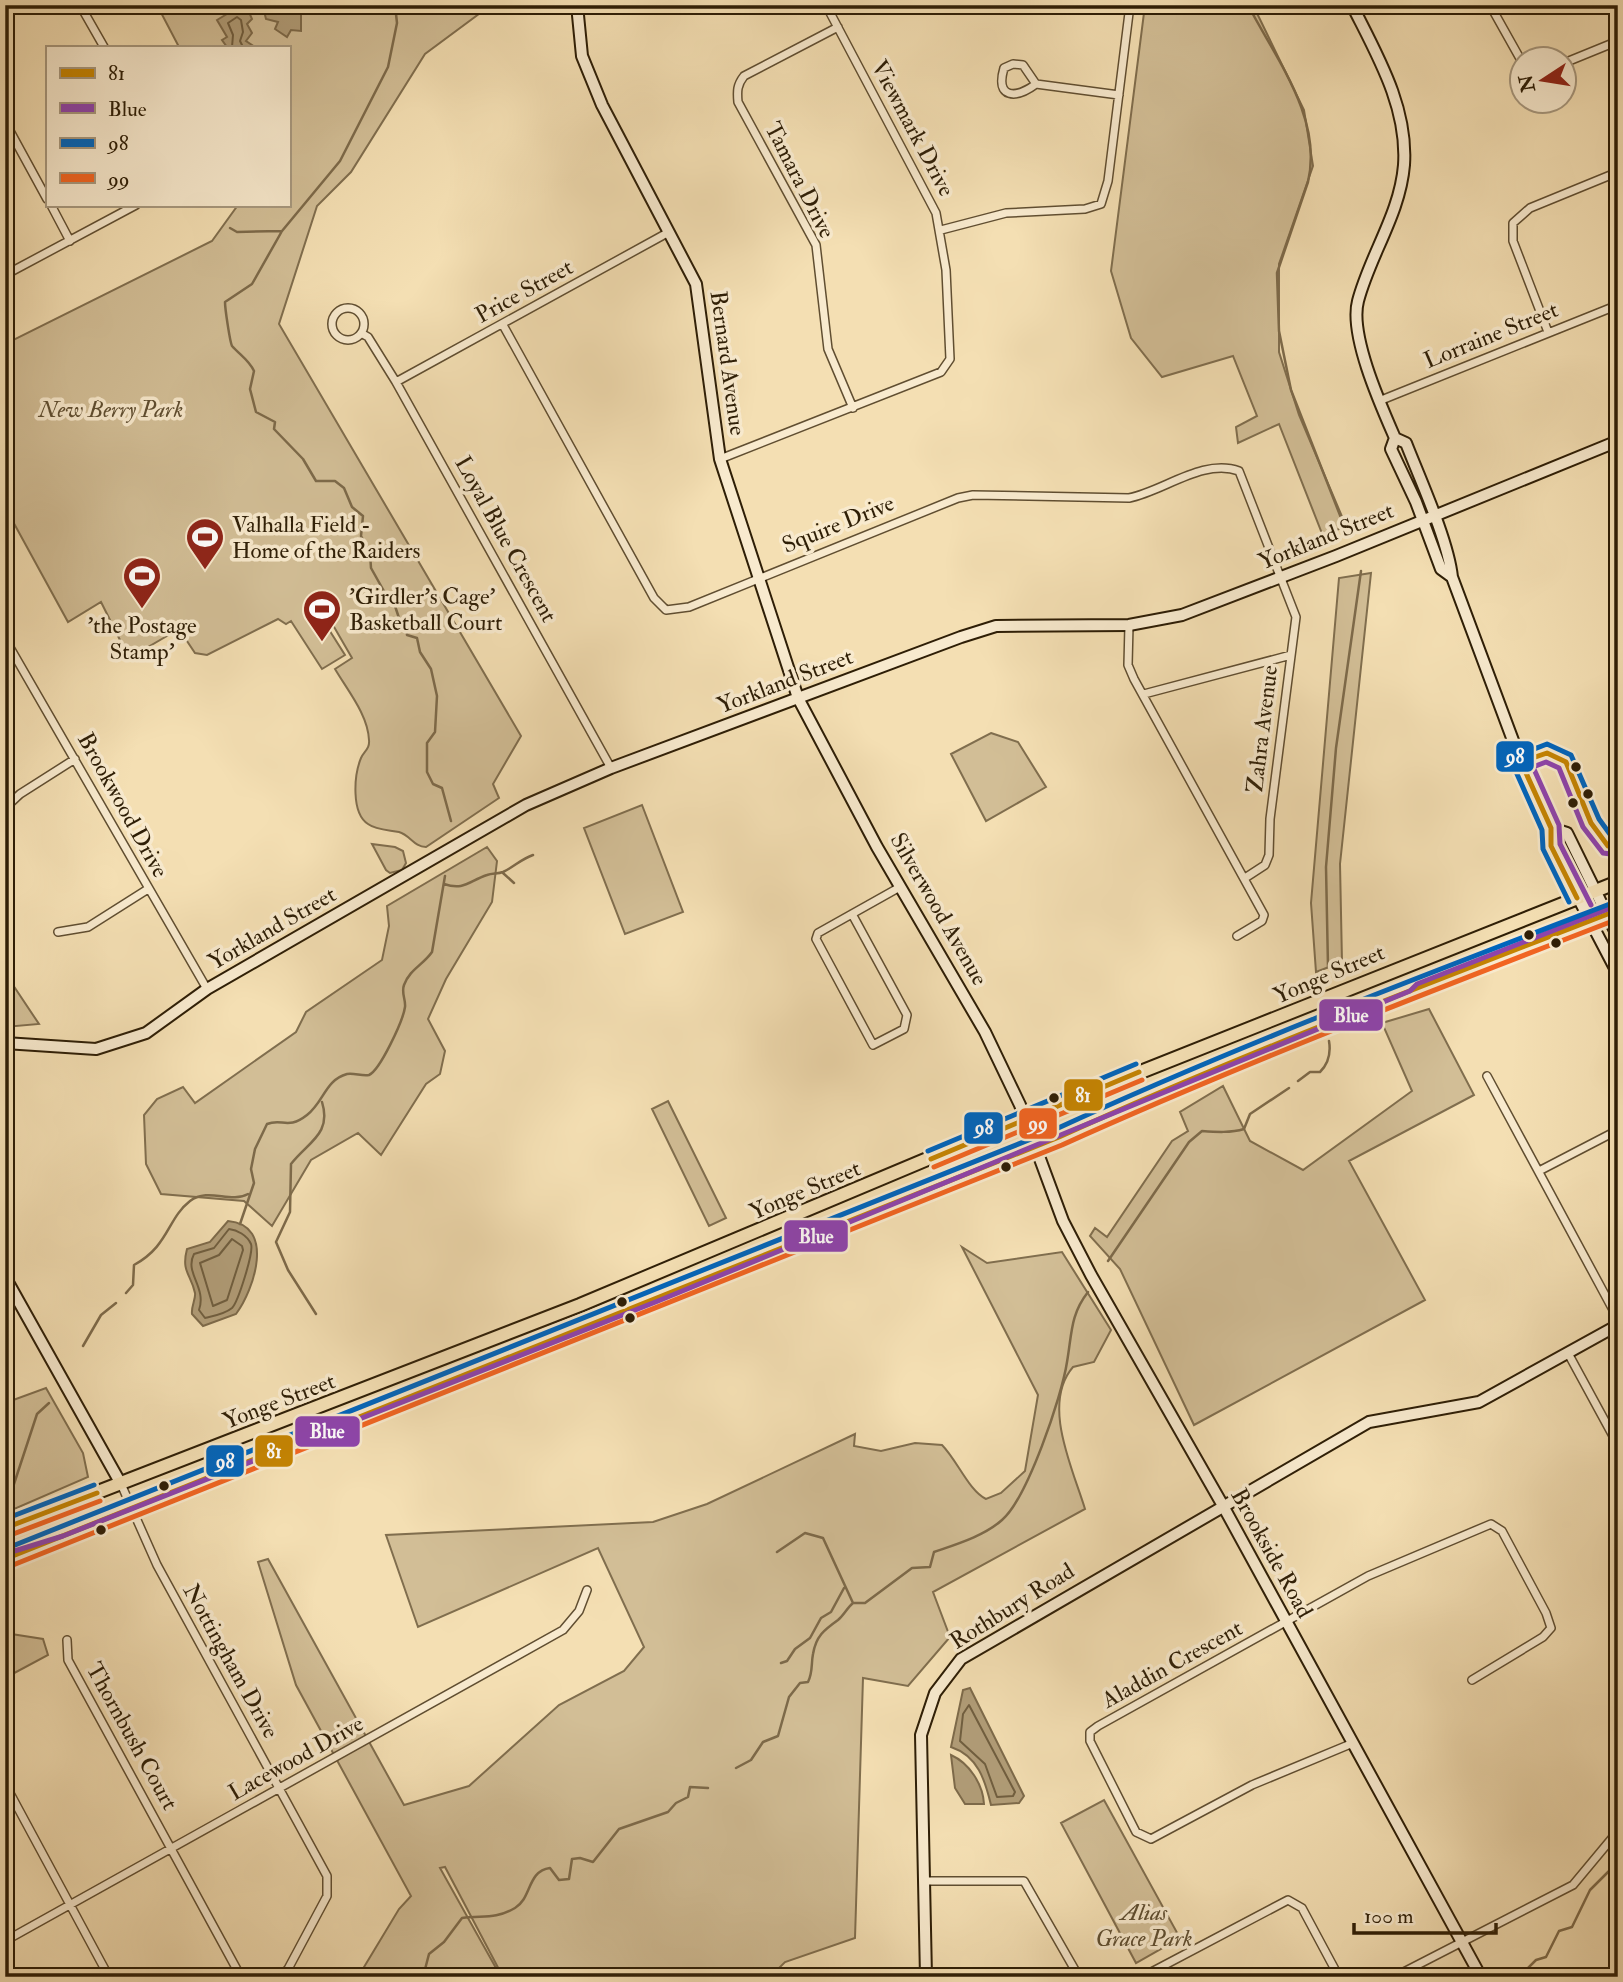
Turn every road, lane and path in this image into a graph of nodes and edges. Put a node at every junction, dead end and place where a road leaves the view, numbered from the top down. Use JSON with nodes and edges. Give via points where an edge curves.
{"nodes":[{"id":1,"x":80,"y":5,"type":"edge"},
{"id":2,"x":577,"y":5,"type":"edge"},
{"id":3,"x":826,"y":5,"type":"edge"},
{"id":4,"x":1130,"y":5,"type":"edge"},
{"id":5,"x":1352,"y":5,"type":"edge"},
{"id":6,"x":1490,"y":5,"type":"edge"},
{"id":7,"x":838,"y":27,"type":"junction"},
{"id":8,"x":1618,"y":41,"type":"edge"},
{"id":9,"x":103,"y":46,"type":"edge"},
{"id":10,"x":1512,"y":46,"type":"edge"},
{"id":11,"x":1578,"y":57,"type":"edge"},
{"id":12,"x":1036,"y":84,"type":"junction"},
{"id":13,"x":1119,"y":95,"type":"junction"},
{"id":14,"x":5,"y":122,"type":"edge"},
{"id":15,"x":1618,"y":172,"type":"edge"},
{"id":16,"x":46,"y":197,"type":"edge"},
{"id":17,"x":52,"y":206,"type":"edge"},
{"id":18,"x":134,"y":206,"type":"edge"},
{"id":19,"x":941,"y":230,"type":"junction"},
{"id":20,"x":669,"y":232,"type":"junction"},
{"id":21,"x":70,"y":241,"type":"junction"},
{"id":22,"x":5,"y":275,"type":"edge"},
{"id":23,"x":1618,"y":305,"type":"edge"},
{"id":24,"x":503,"y":326,"type":"junction"},
{"id":25,"x":1548,"y":332,"type":"junction"},
{"id":26,"x":361,"y":333,"type":"junction"},
{"id":27,"x":396,"y":382,"type":"junction"},
{"id":28,"x":1379,"y":401,"type":"junction"},
{"id":29,"x":853,"y":408,"type":"junction"},
{"id":30,"x":1618,"y":441,"type":"edge"},
{"id":31,"x":720,"y":459,"type":"junction"},
{"id":32,"x":1427,"y":518,"type":"junction"},
{"id":33,"x":1281,"y":576,"type":"junction"},
{"id":34,"x":757,"y":577,"type":"junction"},
{"id":35,"x":1129,"y":625,"type":"junction"},
{"id":36,"x":5,"y":639,"type":"edge"},
{"id":37,"x":1291,"y":655,"type":"junction"},
{"id":38,"x":1144,"y":694,"type":"junction"},
{"id":39,"x":798,"y":698,"type":"junction"},
{"id":40,"x":75,"y":759,"type":"junction"},
{"id":41,"x":611,"y":768,"type":"junction"},
{"id":42,"x":5,"y":808,"type":"edge"},
{"id":43,"x":1551,"y":828,"type":"junction"},
{"id":44,"x":1245,"y":878,"type":"junction"},
{"id":45,"x":1618,"y":882,"type":"edge"},
{"id":46,"x":900,"y":887,"type":"junction"},
{"id":47,"x":148,"y":888,"type":"junction"},
{"id":48,"x":1595,"y":891,"type":"junction"},
{"id":49,"x":1577,"y":898,"type":"junction"},
{"id":50,"x":1612,"y":912,"type":"edge"},
{"id":51,"x":852,"y":914,"type":"junction"},
{"id":52,"x":1589,"y":922,"type":"junction"},
{"id":53,"x":58,"y":932,"type":"dead end"},
{"id":54,"x":1237,"y":936,"type":"dead end"},
{"id":55,"x":1618,"y":937,"type":"edge"},
{"id":56,"x":1618,"y":974,"type":"edge"},
{"id":57,"x":207,"y":989,"type":"junction"},
{"id":58,"x":5,"y":1043,"type":"edge"},
{"id":59,"x":1487,"y":1076,"type":"dead end"},
{"id":60,"x":1025,"y":1118,"type":"junction"},
{"id":61,"x":1618,"y":1130,"type":"edge"},
{"id":62,"x":1036,"y":1145,"type":"junction"},
{"id":63,"x":1539,"y":1171,"type":"junction"},
{"id":64,"x":5,"y":1277,"type":"edge"},
{"id":65,"x":1618,"y":1319,"type":"edge"},
{"id":66,"x":1618,"y":1325,"type":"edge"},
{"id":67,"x":1569,"y":1355,"type":"junction"},
{"id":68,"x":1618,"y":1445,"type":"edge"},
{"id":69,"x":121,"y":1484,"type":"junction"},
{"id":70,"x":1222,"y":1504,"type":"junction"},
{"id":71,"x":131,"y":1509,"type":"junction"},
{"id":72,"x":5,"y":1528,"type":"edge"},
{"id":73,"x":5,"y":1559,"type":"edge"},
{"id":74,"x":587,"y":1590,"type":"dead end"},
{"id":75,"x":1287,"y":1623,"type":"junction"},
{"id":76,"x":66,"y":1640,"type":"dead end"},
{"id":77,"x":1472,"y":1680,"type":"dead end"},
{"id":78,"x":1353,"y":1743,"type":"junction"},
{"id":79,"x":5,"y":1784,"type":"edge"},
{"id":80,"x":279,"y":1790,"type":"junction"},
{"id":81,"x":1618,"y":1831,"type":"edge"},
{"id":82,"x":171,"y":1849,"type":"junction"},
{"id":83,"x":924,"y":1881,"type":"junction"},
{"id":84,"x":70,"y":1904,"type":"junction"},
{"id":85,"x":1461,"y":1940,"type":"junction"},
{"id":86,"x":5,"y":1941,"type":"edge"},
{"id":87,"x":109,"y":1977,"type":"edge"},
{"id":88,"x":241,"y":1977,"type":"edge"},
{"id":89,"x":280,"y":1977,"type":"edge"},
{"id":90,"x":926,"y":1977,"type":"edge"},
{"id":91,"x":1079,"y":1977,"type":"edge"},
{"id":92,"x":1142,"y":1977,"type":"edge"},
{"id":93,"x":1339,"y":1977,"type":"edge"},
{"id":94,"x":1394,"y":1977,"type":"edge"},
{"id":95,"x":1481,"y":1977,"type":"edge"}],
"edges":[{"from":1,"to":9,"type":"street"},
{"from":2,"to":20,"type":"street","name":"Bernard Avenue","via":[[582,56],[602,105]]},
{"from":3,"to":7,"type":"street","name":"Viewmark Drive"},
{"from":4,"to":13,"type":"street"},
{"from":5,"to":28,"type":"street","via":[[1382,64],[1402,121],[1404,166],[1392,217],[1357,303],[1361,345]]},
{"from":6,"to":10,"type":"street"},
{"from":7,"to":19,"type":"street","name":"Viewmark Drive","via":[[928,193]]},
{"from":7,"to":29,"type":"street","name":"Tamara Drive","via":[[744,76],[737,92],[738,102],[816,245],[828,349]]},
{"from":8,"to":11,"type":"street"},
{"from":12,"to":12,"type":"street","via":[[1023,65],[1004,68],[1001,80],[1013,95]]},
{"from":12,"to":13,"type":"street"},
{"from":13,"to":19,"type":"street","via":[[1101,204],[1006,213]]},
{"from":14,"to":16,"type":"street"},
{"from":15,"to":25,"type":"street","via":[[1530,208],[1513,223],[1513,241]]},
{"from":17,"to":21,"type":"street"},
{"from":18,"to":21,"type":"street"},
{"from":19,"to":29,"type":"street","name":"Viewmark Drive","via":[[947,366]]},
{"from":20,"to":24,"type":"street","name":"Price Street"},
{"from":20,"to":31,"type":"street","name":"Bernard Avenue","via":[[696,284]]},
{"from":21,"to":22,"type":"street"},
{"from":23,"to":25,"type":"street","name":"Lorraine Street"},
{"from":24,"to":27,"type":"street","name":"Price Street"},
{"from":24,"to":34,"type":"street","name":"Squire Drive","via":[[661,607],[689,607]]},
{"from":25,"to":28,"type":"street","name":"Lorraine Street"},
{"from":26,"to":26,"type":"street","name":"Loyal Blue Crescent","via":[[363,318],[355,309],[344,308],[334,315],[335,334],[345,340]]},
{"from":26,"to":27,"type":"street","name":"Loyal Blue Crescent"},
{"from":27,"to":41,"type":"street","name":"Loyal Blue Crescent"},
{"from":28,"to":32,"type":"street","via":[[1395,438],[1406,443]]},
{"from":29,"to":31,"type":"street","name":"Viewmark Drive"},
{"from":30,"to":32,"type":"street","name":"Yorkland Street"},
{"from":31,"to":34,"type":"street","name":"Bernard Avenue"},
{"from":32,"to":33,"type":"street","name":"Yorkland Street"},
{"from":32,"to":43,"type":"street","via":[[1450,562],[1521,762]]},
{"from":33,"to":34,"type":"street","name":"Squire Drive","via":[[1239,471],[1218,467],[1129,498],[958,498]]},
{"from":33,"to":35,"type":"street","name":"Yorkland Street","via":[[1182,615]]},
{"from":33,"to":37,"type":"street","name":"Zahra Avenue","via":[[1296,617]]},
{"from":34,"to":39,"type":"street","name":"Bernard Avenue"},
{"from":35,"to":38,"type":"street","via":[[1128,665]]},
{"from":35,"to":39,"type":"street","name":"Yorkland Street","via":[[996,626]]},
{"from":36,"to":40,"type":"street","name":"Brookwood Drive"},
{"from":37,"to":38,"type":"street"},
{"from":37,"to":44,"type":"street","name":"Zahra Avenue","via":[[1269,855],[1265,865]]},
{"from":38,"to":44,"type":"street"},
{"from":39,"to":41,"type":"street","name":"Yorkland Street"},
{"from":39,"to":46,"type":"street","name":"Silverwood Avenue"},
{"from":40,"to":42,"type":"street"},
{"from":40,"to":47,"type":"street","name":"Brookwood Drive"},
{"from":41,"to":57,"type":"street","name":"Yorkland Street","via":[[526,805]]},
{"from":43,"to":48,"type":"street","via":[[1567,833]]},
{"from":43,"to":49,"type":"street","via":[[1551,846]]},
{"from":44,"to":54,"type":"street","via":[[1264,915],[1262,921]]},
{"from":45,"to":48,"type":"main road","name":"Yonge Street"},
{"from":46,"to":51,"type":"street"},
{"from":46,"to":60,"type":"street","name":"Silverwood Avenue","via":[[969,1002]]},
{"from":47,"to":53,"type":"street","via":[[88,927]]},
{"from":47,"to":57,"type":"street","name":"Brookwood Drive"},
{"from":48,"to":49,"type":"main road","name":"Yonge Street"},
{"from":48,"to":50,"type":"street"},
{"from":49,"to":52,"type":"street"},
{"from":49,"to":60,"type":"main road","name":"Yonge Street"},
{"from":50,"to":52,"type":"main road","name":"Yonge Street"},
{"from":50,"to":55,"type":"street"},
{"from":51,"to":51,"type":"street","via":[[818,933],[817,943],[873,1045],[904,1028],[907,1015]]},
{"from":52,"to":56,"type":"street"},
{"from":52,"to":62,"type":"main road","name":"Yonge Street","via":[[1359,1010]]},
{"from":57,"to":58,"type":"street","name":"Yorkland Street","via":[[146,1034],[116,1045],[73,1050]]},
{"from":59,"to":63,"type":"street"},
{"from":60,"to":62,"type":"street","name":"Silverwood Avenue"},
{"from":60,"to":69,"type":"main road","name":"Yonge Street","via":[[580,1305]]},
{"from":61,"to":63,"type":"street"},
{"from":62,"to":70,"type":"street","name":"Brookside Road","via":[[1063,1221]]},
{"from":62,"to":71,"type":"main road","name":"Yonge Street"},
{"from":63,"to":65,"type":"street"},
{"from":64,"to":69,"type":"street"},
{"from":66,"to":67,"type":"street","name":"Rothbury Road"},
{"from":67,"to":68,"type":"street"},
{"from":67,"to":70,"type":"street","name":"Rothbury Road","via":[[1479,1402],[1369,1422]]},
{"from":69,"to":71,"type":"street","name":"Nottingham Drive"},
{"from":69,"to":72,"type":"main road","name":"Yonge Street"},
{"from":70,"to":75,"type":"street","name":"Brookside Road"},
{"from":70,"to":83,"type":"street","name":"Rothbury Road","via":[[969,1653],[948,1673],[929,1705],[921,1735]]},
{"from":71,"to":73,"type":"main road","name":"Yonge Street"},
{"from":71,"to":80,"type":"street","name":"Nottingham Drive"},
{"from":74,"to":80,"type":"street","name":"Lacewood Drive","via":[[579,1611],[563,1630]]},
{"from":75,"to":77,"type":"street","via":[[1368,1576],[1491,1524],[1502,1531],[1551,1628]]},
{"from":75,"to":78,"type":"street","name":"Brookside Road"},
{"from":75,"to":78,"type":"street","name":"Aladdin Crescent","via":[[1090,1732],[1090,1741],[1136,1832],[1143,1838],[1157,1838],[1252,1785]]},
{"from":76,"to":82,"type":"street","name":"Thornbush Court","via":[[68,1660]]},
{"from":78,"to":85,"type":"street","name":"Brookside Road"},
{"from":79,"to":84,"type":"street"},
{"from":80,"to":82,"type":"street","name":"Lacewood Drive"},
{"from":80,"to":89,"type":"street","name":"Nottingham Drive","via":[[329,1886],[315,1920]]},
{"from":81,"to":85,"type":"street","via":[[1573,1885]]},
{"from":82,"to":84,"type":"street","name":"Lacewood Drive"},
{"from":82,"to":88,"type":"street","name":"Thornbush Court"},
{"from":83,"to":90,"type":"street","name":"Rothbury Road"},
{"from":83,"to":91,"type":"street","via":[[1024,1881]]},
{"from":84,"to":86,"type":"street","name":"Lacewood Drive"},
{"from":84,"to":87,"type":"street"},
{"from":85,"to":94,"type":"street"},
{"from":85,"to":95,"type":"street","name":"Brookside Road"},
{"from":92,"to":93,"type":"street","via":[[1288,1900],[1301,1908]]}]}
